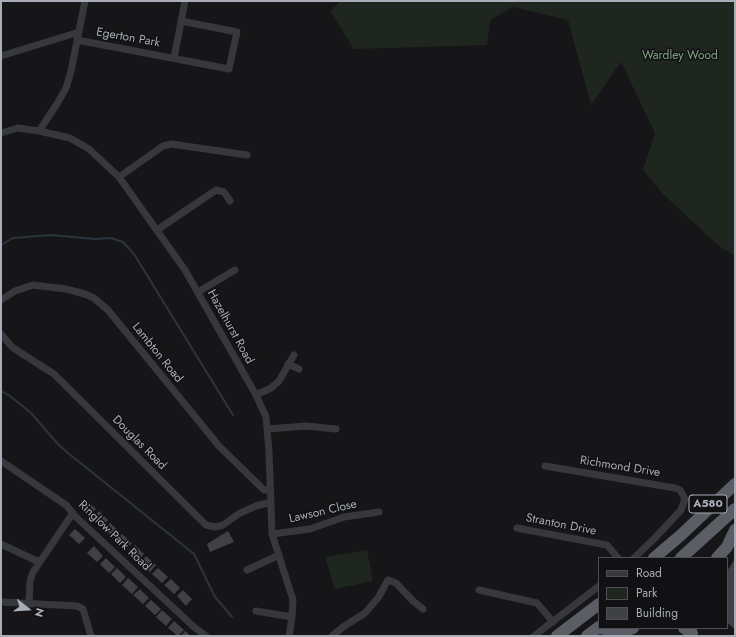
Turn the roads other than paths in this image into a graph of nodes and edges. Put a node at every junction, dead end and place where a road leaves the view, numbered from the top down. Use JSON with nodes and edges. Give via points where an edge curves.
{"nodes":[{"id":1,"x":85,"y":1,"type":"edge"},
{"id":2,"x":185,"y":1,"type":"edge"},
{"id":3,"x":181,"y":21,"type":"junction"},
{"id":4,"x":79,"y":32,"type":"junction"},
{"id":5,"x":77,"y":40,"type":"junction"},
{"id":6,"x":1,"y":56,"type":"edge"},
{"id":7,"x":174,"y":58,"type":"junction"},
{"id":8,"x":39,"y":131,"type":"junction"},
{"id":9,"x":1,"y":133,"type":"edge"},
{"id":10,"x":247,"y":155,"type":"dead end"},
{"id":11,"x":119,"y":177,"type":"junction"},
{"id":12,"x":230,"y":201,"type":"dead end"},
{"id":13,"x":157,"y":230,"type":"junction"},
{"id":14,"x":235,"y":270,"type":"dead end"},
{"id":15,"x":198,"y":292,"type":"junction"},
{"id":16,"x":1,"y":300,"type":"edge"},
{"id":17,"x":1,"y":334,"type":"edge"},
{"id":18,"x":294,"y":354,"type":"dead end"},
{"id":19,"x":288,"y":364,"type":"junction"},
{"id":20,"x":298,"y":369,"type":"dead end"},
{"id":21,"x":256,"y":395,"type":"junction"},
{"id":22,"x":268,"y":429,"type":"junction"},
{"id":23,"x":336,"y":429,"type":"dead end"},
{"id":24,"x":1,"y":461,"type":"edge"},
{"id":25,"x":545,"y":466,"type":"dead end"},
{"id":26,"x":735,"y":474,"type":"edge"},
{"id":27,"x":735,"y":484,"type":"edge"},
{"id":28,"x":271,"y":490,"type":"junction"},
{"id":29,"x":271,"y":502,"type":"junction"},
{"id":30,"x":735,"y":509,"type":"edge"},
{"id":31,"x":379,"y":512,"type":"dead end"},
{"id":32,"x":73,"y":513,"type":"junction"},
{"id":33,"x":517,"y":528,"type":"dead end"},
{"id":34,"x":735,"y":530,"type":"edge"},
{"id":35,"x":272,"y":534,"type":"junction"},
{"id":36,"x":681,"y":535,"type":"junction"},
{"id":37,"x":1,"y":544,"type":"edge"},
{"id":38,"x":279,"y":555,"type":"junction"},
{"id":39,"x":617,"y":557,"type":"edge"},
{"id":40,"x":635,"y":557,"type":"edge"},
{"id":41,"x":655,"y":557,"type":"edge"},
{"id":42,"x":682,"y":557,"type":"edge"},
{"id":43,"x":719,"y":557,"type":"edge"},
{"id":44,"x":39,"y":562,"type":"junction"},
{"id":45,"x":247,"y":570,"type":"dead end"},
{"id":46,"x":598,"y":587,"type":"edge"},
{"id":47,"x":479,"y":590,"type":"dead end"},
{"id":48,"x":585,"y":597,"type":"junction"},
{"id":49,"x":1,"y":602,"type":"edge"},
{"id":50,"x":29,"y":604,"type":"junction"},
{"id":51,"x":596,"y":606,"type":"edge"},
{"id":52,"x":423,"y":609,"type":"dead end"},
{"id":53,"x":256,"y":611,"type":"dead end"},
{"id":54,"x":292,"y":617,"type":"junction"},
{"id":55,"x":553,"y":622,"type":"junction"},
{"id":56,"x":598,"y":629,"type":"edge"},
{"id":57,"x":604,"y":629,"type":"edge"},
{"id":58,"x":630,"y":629,"type":"edge"},
{"id":59,"x":92,"y":636,"type":"edge"},
{"id":60,"x":206,"y":636,"type":"edge"},
{"id":61,"x":289,"y":636,"type":"edge"},
{"id":62,"x":332,"y":636,"type":"edge"},
{"id":63,"x":534,"y":636,"type":"edge"},
{"id":64,"x":557,"y":636,"type":"edge"},
{"id":65,"x":587,"y":636,"type":"edge"}],
"edges":[{"from":1,"to":4,"type":"street"},
{"from":2,"to":3,"type":"street","name":"Egerton Park"},
{"from":3,"to":7,"type":"street","name":"Egerton Park"},
{"from":3,"to":7,"type":"street","name":"Egerton Park","via":[[237,32],[229,69]]},
{"from":4,"to":5,"type":"street"},
{"from":4,"to":6,"type":"street"},
{"from":5,"to":7,"type":"street","name":"Egerton Park"},
{"from":5,"to":8,"type":"street","via":[[66,88]]},
{"from":8,"to":9,"type":"street","name":"Hazelhurst Road","via":[[18,128]]},
{"from":8,"to":11,"type":"street","name":"Hazelhurst Road","via":[[70,138],[89,149]]},
{"from":10,"to":11,"type":"street","via":[[239,151],[171,144],[163,146]]},
{"from":11,"to":13,"type":"street","name":"Hazelhurst Road"},
{"from":12,"to":13,"type":"street","via":[[224,192],[216,190]]},
{"from":13,"to":15,"type":"street","name":"Hazelhurst Road"},
{"from":14,"to":15,"type":"street"},
{"from":15,"to":21,"type":"street","name":"Hazelhurst Road"},
{"from":16,"to":28,"type":"street","name":"Lambton Road","via":[[15,291],[33,285],[66,289],[94,298],[108,310],[219,446],[264,490]]},
{"from":17,"to":29,"type":"street","name":"Douglas Road","via":[[12,347],[54,374],[206,525],[223,525],[240,513]]},
{"from":18,"to":19,"type":"street"},
{"from":19,"to":20,"type":"street"},
{"from":19,"to":21,"type":"street","via":[[279,381]]},
{"from":21,"to":22,"type":"street","name":"Hazelhurst Road","via":[[266,417]]},
{"from":22,"to":23,"type":"street","via":[[306,426]]},
{"from":22,"to":28,"type":"street","name":"Hazelhurst Road"},
{"from":24,"to":32,"type":"street","name":"Ringlow Park Road","via":[[66,505]]},
{"from":25,"to":40,"type":"street","name":"Richmond Drive","via":[[680,490],[685,499],[681,510]]},
{"from":26,"to":36,"type":"highway","number":"A580"},
{"from":27,"to":36,"type":"highway","number":"A580"},
{"from":28,"to":29,"type":"street","name":"Hazelhurst Road"},
{"from":29,"to":35,"type":"street","name":"Hazelhurst Road"},
{"from":30,"to":42,"type":"highway","number":"A580"},
{"from":31,"to":35,"type":"street","name":"Lawson Close","via":[[344,518],[310,529]]},
{"from":32,"to":44,"type":"street"},
{"from":32,"to":60,"type":"street","name":"Ringlow Park Road"},
{"from":33,"to":39,"type":"street","name":"Stranton Drive","via":[[607,545]]},
{"from":34,"to":43,"type":"highway"},
{"from":35,"to":38,"type":"street","name":"Hazelhurst Road"},
{"from":36,"to":41,"type":"highway","number":"A580"},
{"from":37,"to":44,"type":"street"},
{"from":38,"to":45,"type":"street"},
{"from":38,"to":54,"type":"street","name":"Hazelhurst Road","via":[[292,593]]},
{"from":44,"to":50,"type":"street","via":[[31,577]]},
{"from":46,"to":48,"type":"street"},
{"from":47,"to":55,"type":"street","via":[[537,603]]},
{"from":48,"to":51,"type":"street"},
{"from":48,"to":55,"type":"street"},
{"from":49,"to":50,"type":"street"},
{"from":50,"to":59,"type":"street","via":[[77,606],[83,610]]},
{"from":51,"to":64,"type":"highway"},
{"from":52,"to":62,"type":"street","via":[[410,602],[396,583],[388,580],[378,598],[365,613]]},
{"from":53,"to":54,"type":"street"},
{"from":54,"to":61,"type":"street","name":"Hazelhurst Road"},
{"from":55,"to":63,"type":"street"},
{"from":56,"to":65,"type":"highway"},
{"from":57,"to":58,"type":"highway","via":[[621,632]]}]}
